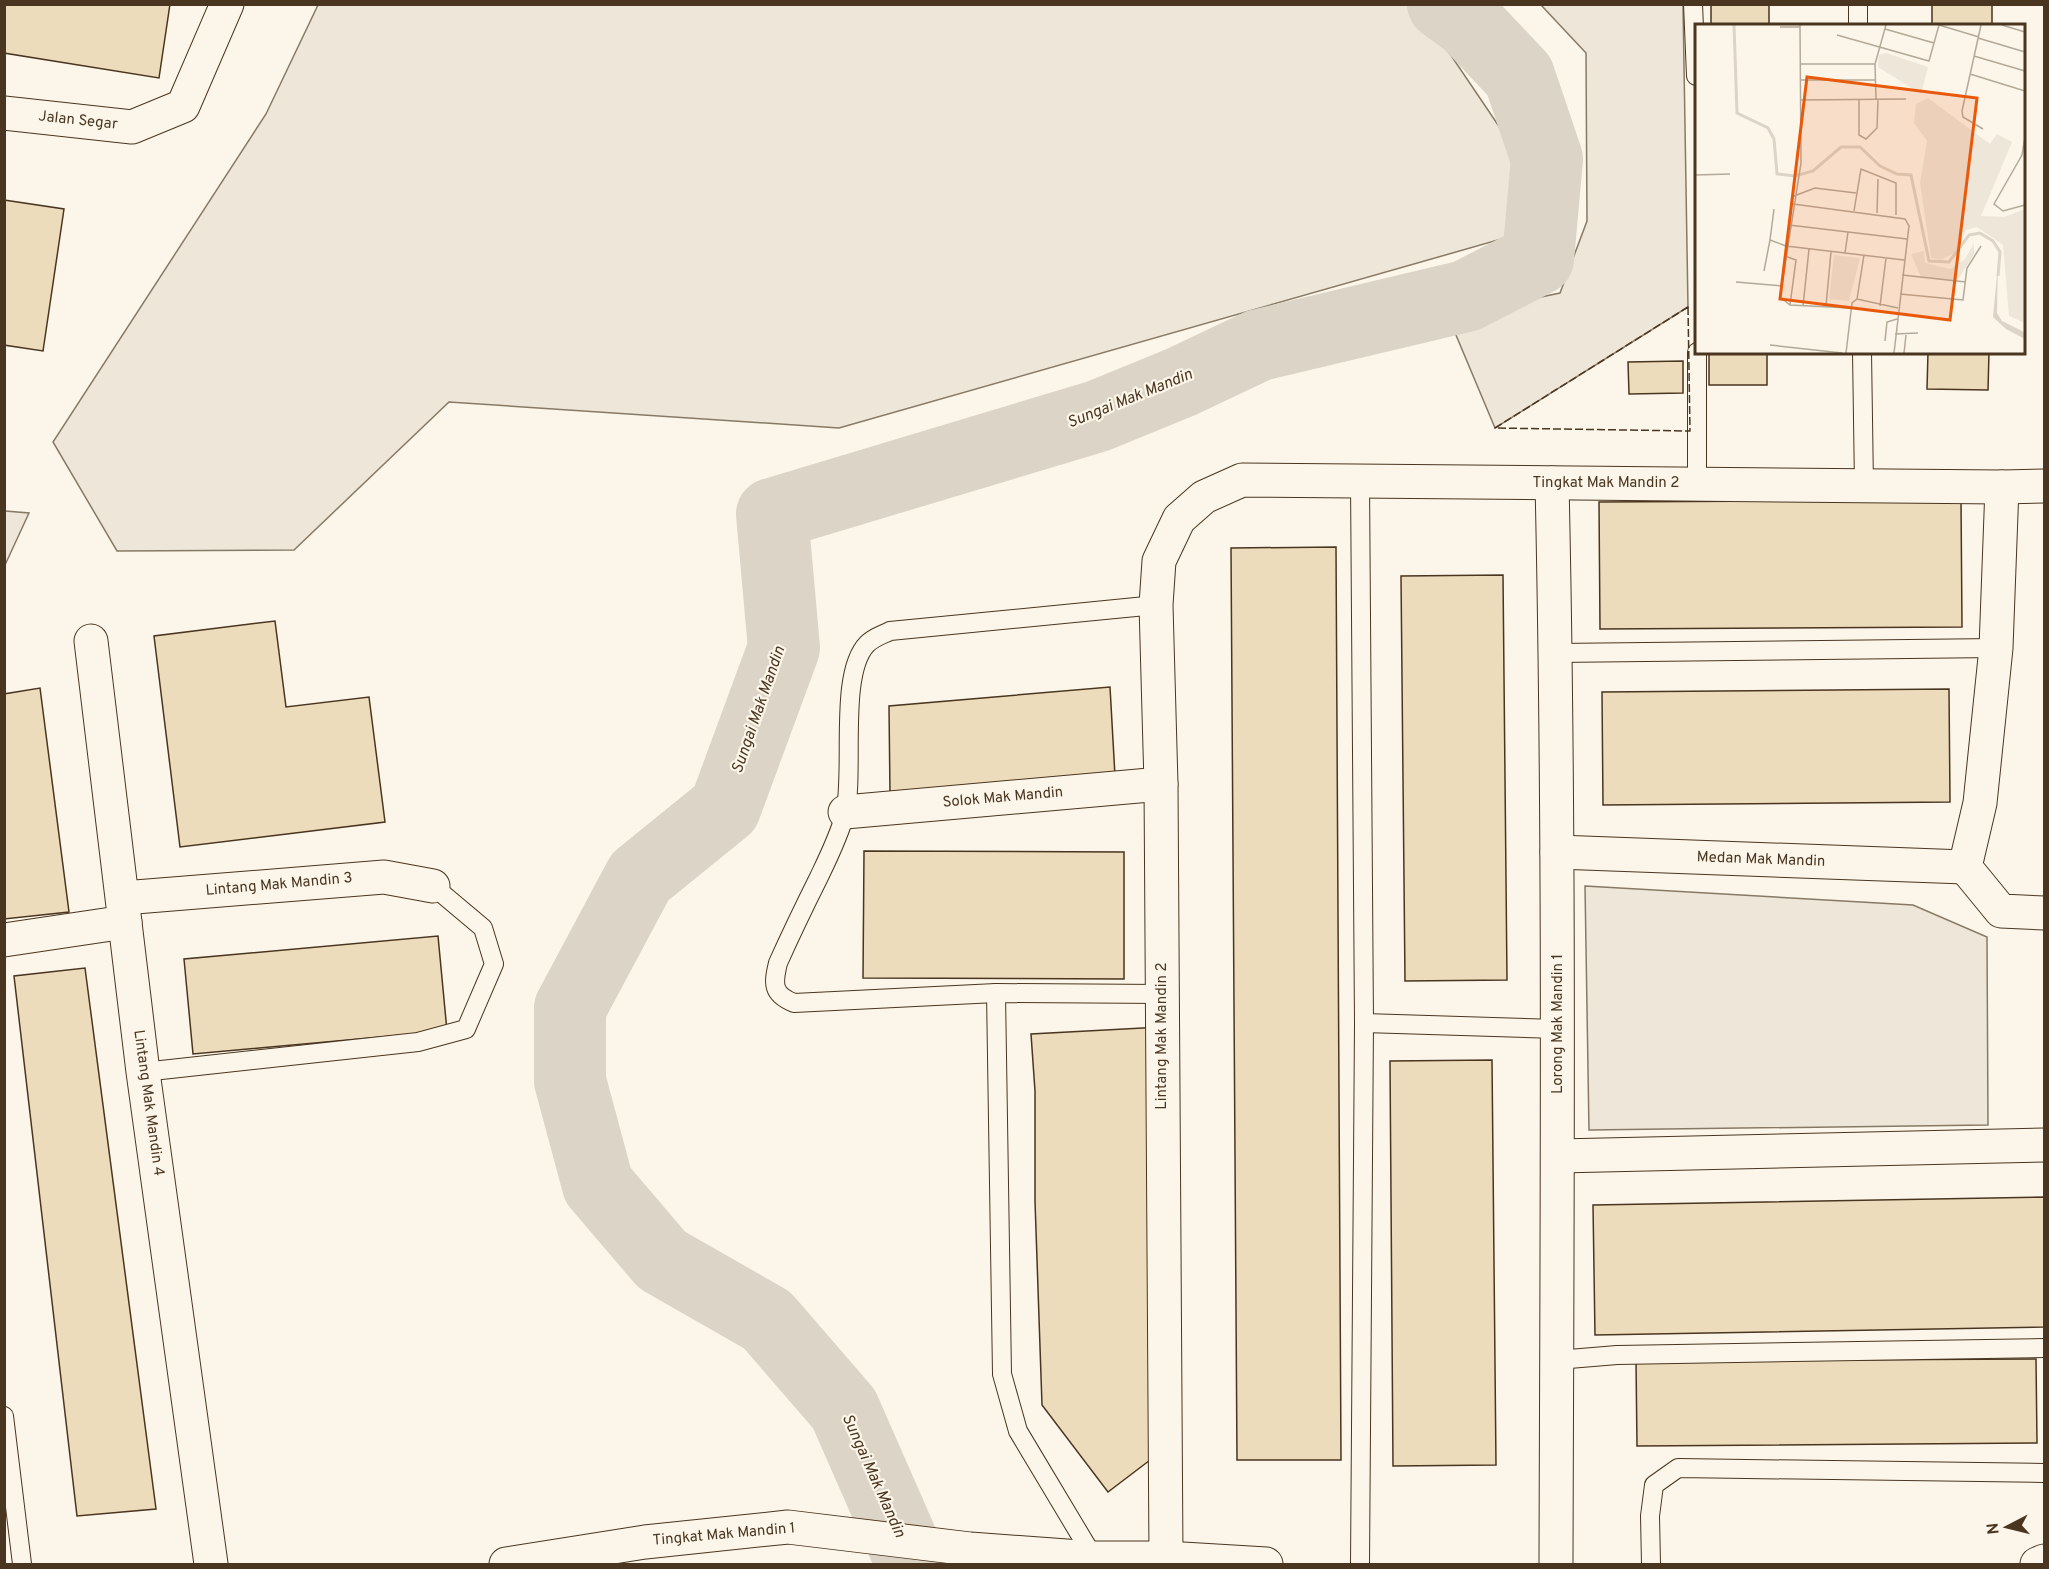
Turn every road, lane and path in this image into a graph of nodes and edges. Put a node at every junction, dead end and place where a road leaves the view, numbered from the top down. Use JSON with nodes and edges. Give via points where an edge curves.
{"nodes":[{"id":1,"x":227,"y":4,"type":"edge"},
{"id":2,"x":1693,"y":4,"type":"edge"},
{"id":3,"x":1858,"y":4,"type":"edge"},
{"id":4,"x":1858,"y":24,"type":"edge"},
{"id":5,"x":1695,"y":52,"type":"edge"},
{"id":6,"x":4,"y":113,"type":"edge"},
{"id":7,"x":1697,"y":354,"type":"edge"},
{"id":8,"x":1862,"y":354,"type":"edge"},
{"id":9,"x":1360,"y":481,"type":"junction"},
{"id":10,"x":1551,"y":483,"type":"junction"},
{"id":11,"x":1696,"y":484,"type":"junction"},
{"id":12,"x":1864,"y":486,"type":"junction"},
{"id":13,"x":2044,"y":486,"type":"edge"},
{"id":14,"x":2001,"y":487,"type":"junction"},
{"id":15,"x":1179,"y":519,"type":"joint"},
{"id":16,"x":1156,"y":605,"type":"junction"},
{"id":17,"x":91,"y":641,"type":"dead end"},
{"id":18,"x":1996,"y":648,"type":"junction"},
{"id":19,"x":1556,"y":653,"type":"junction"},
{"id":20,"x":1161,"y":784,"type":"junction"},
{"id":21,"x":845,"y":812,"type":"junction"},
{"id":22,"x":1557,"y":852,"type":"junction"},
{"id":23,"x":1965,"y":867,"type":"junction"},
{"id":24,"x":433,"y":886,"type":"joint"},
{"id":25,"x":124,"y":910,"type":"junction"},
{"id":26,"x":2044,"y":913,"type":"edge"},
{"id":27,"x":4,"y":940,"type":"edge"},
{"id":28,"x":996,"y":993,"type":"junction"},
{"id":29,"x":1162,"y":994,"type":"junction"},
{"id":30,"x":1364,"y":1023,"type":"junction"},
{"id":31,"x":1557,"y":1029,"type":"junction"},
{"id":32,"x":143,"y":1072,"type":"junction"},
{"id":33,"x":2044,"y":1144,"type":"edge"},
{"id":34,"x":1559,"y":1155,"type":"junction"},
{"id":35,"x":2044,"y":1348,"type":"edge"},
{"id":36,"x":1557,"y":1360,"type":"junction"},
{"id":37,"x":4,"y":1416,"type":"edge"},
{"id":38,"x":2044,"y":1473,"type":"edge"},
{"id":39,"x":1094,"y":1558,"type":"junction"},
{"id":40,"x":1166,"y":1558,"type":"junction"},
{"id":41,"x":2044,"y":1561,"type":"edge"},
{"id":42,"x":22,"y":1564,"type":"edge"},
{"id":43,"x":211,"y":1564,"type":"edge"},
{"id":44,"x":506,"y":1564,"type":"edge"},
{"id":45,"x":1266,"y":1564,"type":"edge"},
{"id":46,"x":1360,"y":1564,"type":"edge"},
{"id":47,"x":1556,"y":1564,"type":"edge"},
{"id":48,"x":1651,"y":1564,"type":"edge"},
{"id":49,"x":2037,"y":1564,"type":"edge"}],
"edges":[{"from":1,"to":6,"type":"street","name":"Jalan Segar","via":[[183,106],[132,127]]},
{"from":2,"to":5,"type":"lane"},
{"from":3,"to":4,"type":"lane"},
{"from":7,"to":11,"type":"lane"},
{"from":8,"to":12,"type":"lane"},
{"from":9,"to":10,"type":"street","name":"Tingkat Mak Mandin 2"},
{"from":9,"to":15,"type":"street","name":"Tingkat Mak Mandin 2","via":[[1242,480],[1204,497]]},
{"from":9,"to":30,"type":"lane"},
{"from":10,"to":11,"type":"street","name":"Tingkat Mak Mandin 2"},
{"from":10,"to":19,"type":"street","name":"Lorong Mak Mandin 1"},
{"from":11,"to":12,"type":"street","name":"Tingkat Mak Mandin 2"},
{"from":12,"to":14,"type":"street","name":"Tingkat Mak Mandin 2"},
{"from":13,"to":14,"type":"street","name":"Tingkat Mak Mandin 2"},
{"from":14,"to":18,"type":"street"},
{"from":15,"to":16,"type":"street","name":"Lintang Mak Mandin 2","via":[[1160,561]]},
{"from":16,"to":20,"type":"street","name":"Lintang Mak Mandin 2"},
{"from":16,"to":21,"type":"lane","via":[[890,631],[875,637],[865,646],[853,676]]},
{"from":17,"to":25,"type":"street","name":"Lintang Mak Mandin 4"},
{"from":18,"to":19,"type":"lane"},
{"from":18,"to":23,"type":"street","via":[[1980,802]]},
{"from":19,"to":22,"type":"street","name":"Lorong Mak Mandin 1"},
{"from":20,"to":21,"type":"street","name":"Solok Mak Mandin"},
{"from":20,"to":29,"type":"street","name":"Lintang Mak Mandin 2"},
{"from":21,"to":28,"type":"lane","via":[[840,831],[778,963],[774,980],[777,991],[794,1003]]},
{"from":22,"to":23,"type":"street","name":"Medan Mak Mandin"},
{"from":22,"to":31,"type":"street","name":"Lorong Mak Mandin 1"},
{"from":23,"to":26,"type":"street","via":[[2001,911]]},
{"from":24,"to":25,"type":"street","name":"Lintang Mak Mandin 3","via":[[384,877]]},
{"from":24,"to":32,"type":"lane","via":[[483,928],[494,964],[466,1029],[418,1042]]},
{"from":25,"to":27,"type":"street","name":"Lintang Mak Mandin 3"},
{"from":25,"to":32,"type":"street","name":"Lintang Mak Mandin 4"},
{"from":28,"to":29,"type":"lane"},
{"from":28,"to":39,"type":"lane","via":[[1002,1374],[1018,1431]]},
{"from":29,"to":40,"type":"street","name":"Lintang Mak Mandin 2"},
{"from":30,"to":31,"type":"lane"},
{"from":30,"to":46,"type":"lane"},
{"from":31,"to":34,"type":"street","name":"Lorong Mak Mandin 1"},
{"from":32,"to":43,"type":"street","name":"Lintang Mak Mandin 4"},
{"from":33,"to":34,"type":"street"},
{"from":34,"to":36,"type":"street","name":"Lorong Mak Mandin 1"},
{"from":35,"to":36,"type":"lane","via":[[1617,1355]]},
{"from":36,"to":47,"type":"street","name":"Lorong Mak Mandin 1"},
{"from":37,"to":42,"type":"lane"},
{"from":38,"to":48,"type":"lane","via":[[1678,1468],[1654,1485]]},
{"from":39,"to":40,"type":"street","name":"Tingkat Mak Mandin 1"},
{"from":39,"to":44,"type":"street","name":"Tingkat Mak Mandin 1","via":[[970,1549],[788,1527],[645,1542]]},
{"from":40,"to":45,"type":"street","name":"Tingkat Mak Mandin 1"},
{"from":41,"to":49,"type":"street"}]}
